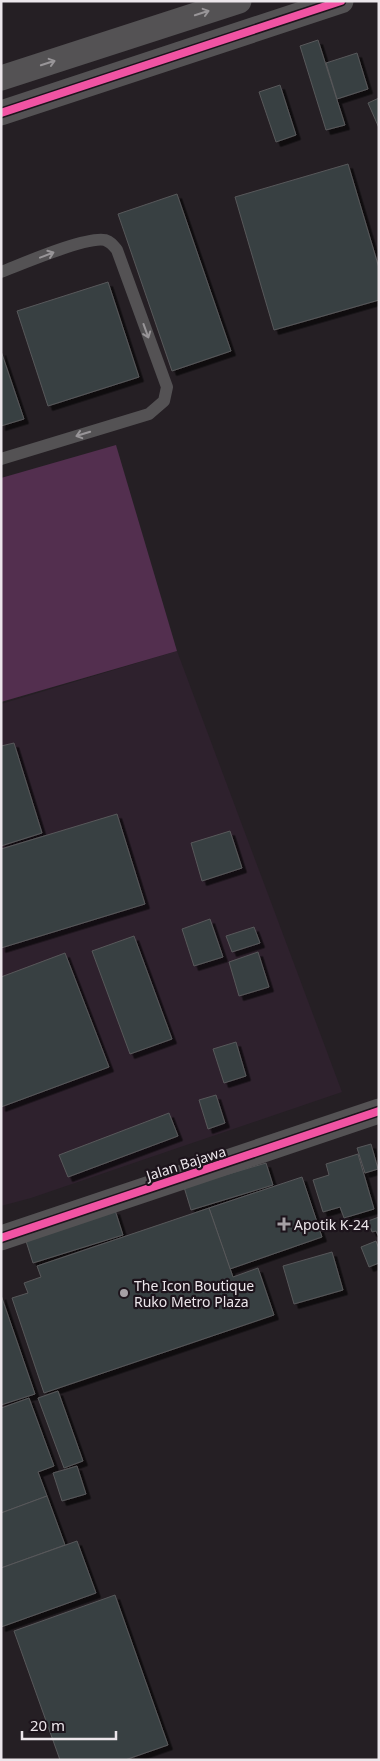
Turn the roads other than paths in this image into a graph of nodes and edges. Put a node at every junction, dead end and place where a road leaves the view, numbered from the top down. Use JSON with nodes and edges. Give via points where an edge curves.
{"nodes":[{"id":1,"x":239,"y":1,"type":"edge"},
{"id":2,"x":341,"y":1,"type":"edge"},
{"id":3,"x":1,"y":78,"type":"edge"},
{"id":4,"x":1,"y":114,"type":"edge"},
{"id":5,"x":1,"y":272,"type":"edge"},
{"id":6,"x":1,"y":459,"type":"edge"},
{"id":7,"x":379,"y":1111,"type":"edge"},
{"id":8,"x":1,"y":1238,"type":"edge"}],
"edges":[{"from":3,"to":1,"type":"street","one_way":true},
{"from":2,"to":4,"type":"street"},
{"from":5,"to":6,"type":"lane","one_way":true,"via":[[68,247],[98,240],[112,243],[167,386],[164,401],[149,414]]},
{"from":7,"to":8,"type":"street","name":"Jalan Bajawa"}]}
